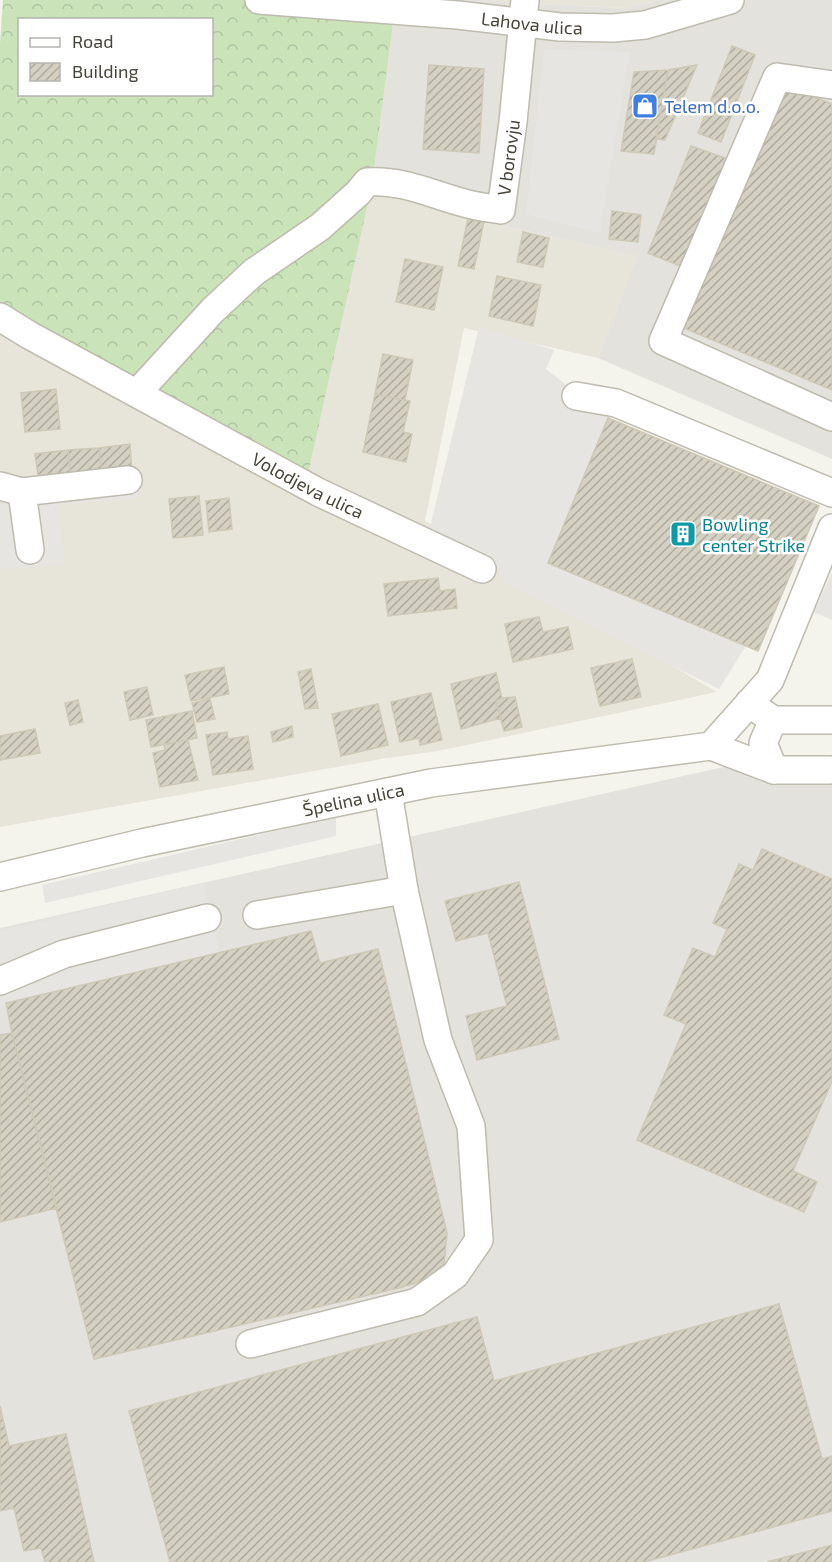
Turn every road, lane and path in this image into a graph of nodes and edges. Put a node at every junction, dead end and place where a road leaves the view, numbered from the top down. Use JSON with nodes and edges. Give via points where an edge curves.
{"nodes":[{"id":1,"x":259,"y":0,"type":"edge"},
{"id":2,"x":730,"y":0,"type":"edge"},
{"id":3,"x":523,"y":11,"type":"edge"},
{"id":4,"x":832,"y":85,"type":"edge"},
{"id":5,"x":0,"y":316,"type":"edge"},
{"id":6,"x":137,"y":393,"type":"junction"},
{"id":7,"x":576,"y":396,"type":"dead end"},
{"id":8,"x":832,"y":417,"type":"edge"},
{"id":9,"x":128,"y":480,"type":"dead end"},
{"id":10,"x":11,"y":489,"type":"edge"},
{"id":11,"x":832,"y":493,"type":"edge"},
{"id":12,"x":832,"y":528,"type":"edge"},
{"id":13,"x":30,"y":550,"type":"dead end"},
{"id":14,"x":482,"y":569,"type":"dead end"},
{"id":15,"x":749,"y":703,"type":"junction"},
{"id":16,"x":773,"y":720,"type":"junction"},
{"id":17,"x":832,"y":720,"type":"edge"},
{"id":18,"x":711,"y":746,"type":"junction"},
{"id":19,"x":774,"y":770,"type":"junction"},
{"id":20,"x":830,"y":770,"type":"dead end"},
{"id":21,"x":388,"y":792,"type":"junction"},
{"id":22,"x":0,"y":878,"type":"edge"},
{"id":23,"x":404,"y":890,"type":"junction"},
{"id":24,"x":257,"y":915,"type":"dead end"},
{"id":25,"x":207,"y":918,"type":"dead end"},
{"id":26,"x":0,"y":981,"type":"edge"},
{"id":27,"x":250,"y":1344,"type":"dead end"}],
"edges":[{"from":1,"to":3,"type":"street","name":"Lahova ulica","via":[[458,15]]},
{"from":2,"to":3,"type":"street","name":"Lahova ulica","via":[[645,25],[613,28],[560,27]]},
{"from":3,"to":6,"type":"street","name":"V borovju","via":[[501,210],[469,205],[399,184],[367,182],[320,227],[254,272]]},
{"from":4,"to":8,"type":"street","via":[[777,77],[663,341]]},
{"from":5,"to":6,"type":"street","name":"Volodjeva ulica"},
{"from":6,"to":14,"type":"street","name":"Volodjeva ulica","via":[[318,492]]},
{"from":7,"to":11,"type":"street","via":[[616,403]]},
{"from":9,"to":10,"type":"street"},
{"from":10,"to":13,"type":"street"},
{"from":12,"to":15,"type":"street","via":[[770,680]]},
{"from":15,"to":16,"type":"street"},
{"from":15,"to":18,"type":"street"},
{"from":16,"to":17,"type":"street"},
{"from":16,"to":19,"type":"street","via":[[763,743]]},
{"from":18,"to":19,"type":"street"},
{"from":18,"to":21,"type":"street","name":"Špelina ulica"},
{"from":19,"to":20,"type":"street"},
{"from":21,"to":22,"type":"street","name":"Špelina ulica","via":[[142,843]]},
{"from":21,"to":23,"type":"street"},
{"from":23,"to":24,"type":"street"},
{"from":23,"to":27,"type":"street","via":[[438,1040],[471,1126],[478,1240],[455,1275],[417,1302]]},
{"from":25,"to":26,"type":"street","via":[[64,954]]}]}
